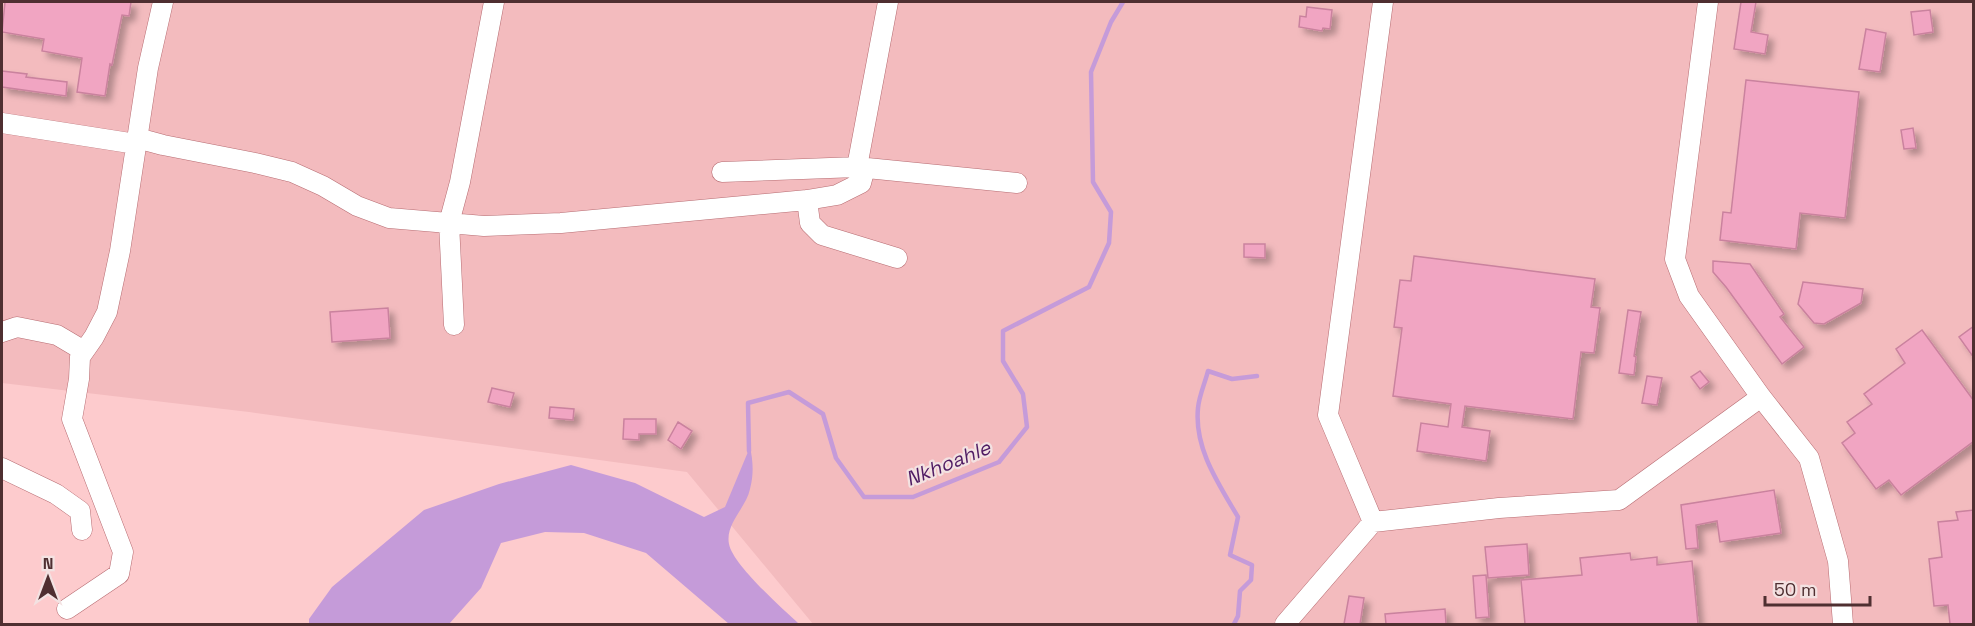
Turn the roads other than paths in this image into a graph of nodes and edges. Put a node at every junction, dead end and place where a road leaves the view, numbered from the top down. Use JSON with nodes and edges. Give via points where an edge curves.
{"nodes":[{"id":1,"x":163,"y":2,"type":"edge"},
{"id":2,"x":494,"y":2,"type":"edge"},
{"id":3,"x":888,"y":2,"type":"edge"},
{"id":4,"x":1383,"y":2,"type":"edge"},
{"id":5,"x":1708,"y":2,"type":"edge"},
{"id":6,"x":2,"y":123,"type":"edge"},
{"id":7,"x":137,"y":141,"type":"junction"},
{"id":8,"x":861,"y":167,"type":"junction"},
{"id":9,"x":722,"y":172,"type":"dead end"},
{"id":10,"x":1017,"y":183,"type":"dead end"},
{"id":11,"x":807,"y":200,"type":"junction"},
{"id":12,"x":449,"y":223,"type":"junction"},
{"id":13,"x":897,"y":258,"type":"dead end"},
{"id":14,"x":454,"y":325,"type":"dead end"},
{"id":15,"x":2,"y":332,"type":"edge"},
{"id":16,"x":84,"y":351,"type":"junction"},
{"id":17,"x":1761,"y":397,"type":"junction"},
{"id":18,"x":2,"y":468,"type":"edge"},
{"id":19,"x":1373,"y":522,"type":"junction"},
{"id":20,"x":82,"y":530,"type":"dead end"},
{"id":21,"x":67,"y":609,"type":"dead end"},
{"id":22,"x":1285,"y":624,"type":"edge"},
{"id":23,"x":1843,"y":624,"type":"edge"}],
"edges":[{"from":1,"to":7,"type":"street"},
{"from":2,"to":12,"type":"street"},
{"from":3,"to":8,"type":"street"},
{"from":4,"to":19,"type":"street","via":[[1328,415]]},
{"from":5,"to":17,"type":"street","via":[[1675,259],[1689,296]]},
{"from":6,"to":7,"type":"street"},
{"from":7,"to":12,"type":"street","via":[[292,172],[389,218]]},
{"from":7,"to":16,"type":"street","via":[[107,312]]},
{"from":8,"to":9,"type":"street"},
{"from":8,"to":10,"type":"street"},
{"from":8,"to":11,"type":"street","via":[[861,183],[837,195]]},
{"from":11,"to":12,"type":"street","via":[[561,223]]},
{"from":11,"to":13,"type":"street","via":[[810,223],[822,236]]},
{"from":12,"to":14,"type":"street"},
{"from":15,"to":16,"type":"street","via":[[17,327],[57,335]]},
{"from":16,"to":21,"type":"street","via":[[72,419],[123,552],[119,574]]},
{"from":17,"to":19,"type":"street","via":[[1619,500]]},
{"from":17,"to":23,"type":"street","via":[[1809,458],[1838,561]]},
{"from":18,"to":20,"type":"street","via":[[56,494],[80,512]]},
{"from":19,"to":22,"type":"street"}]}
